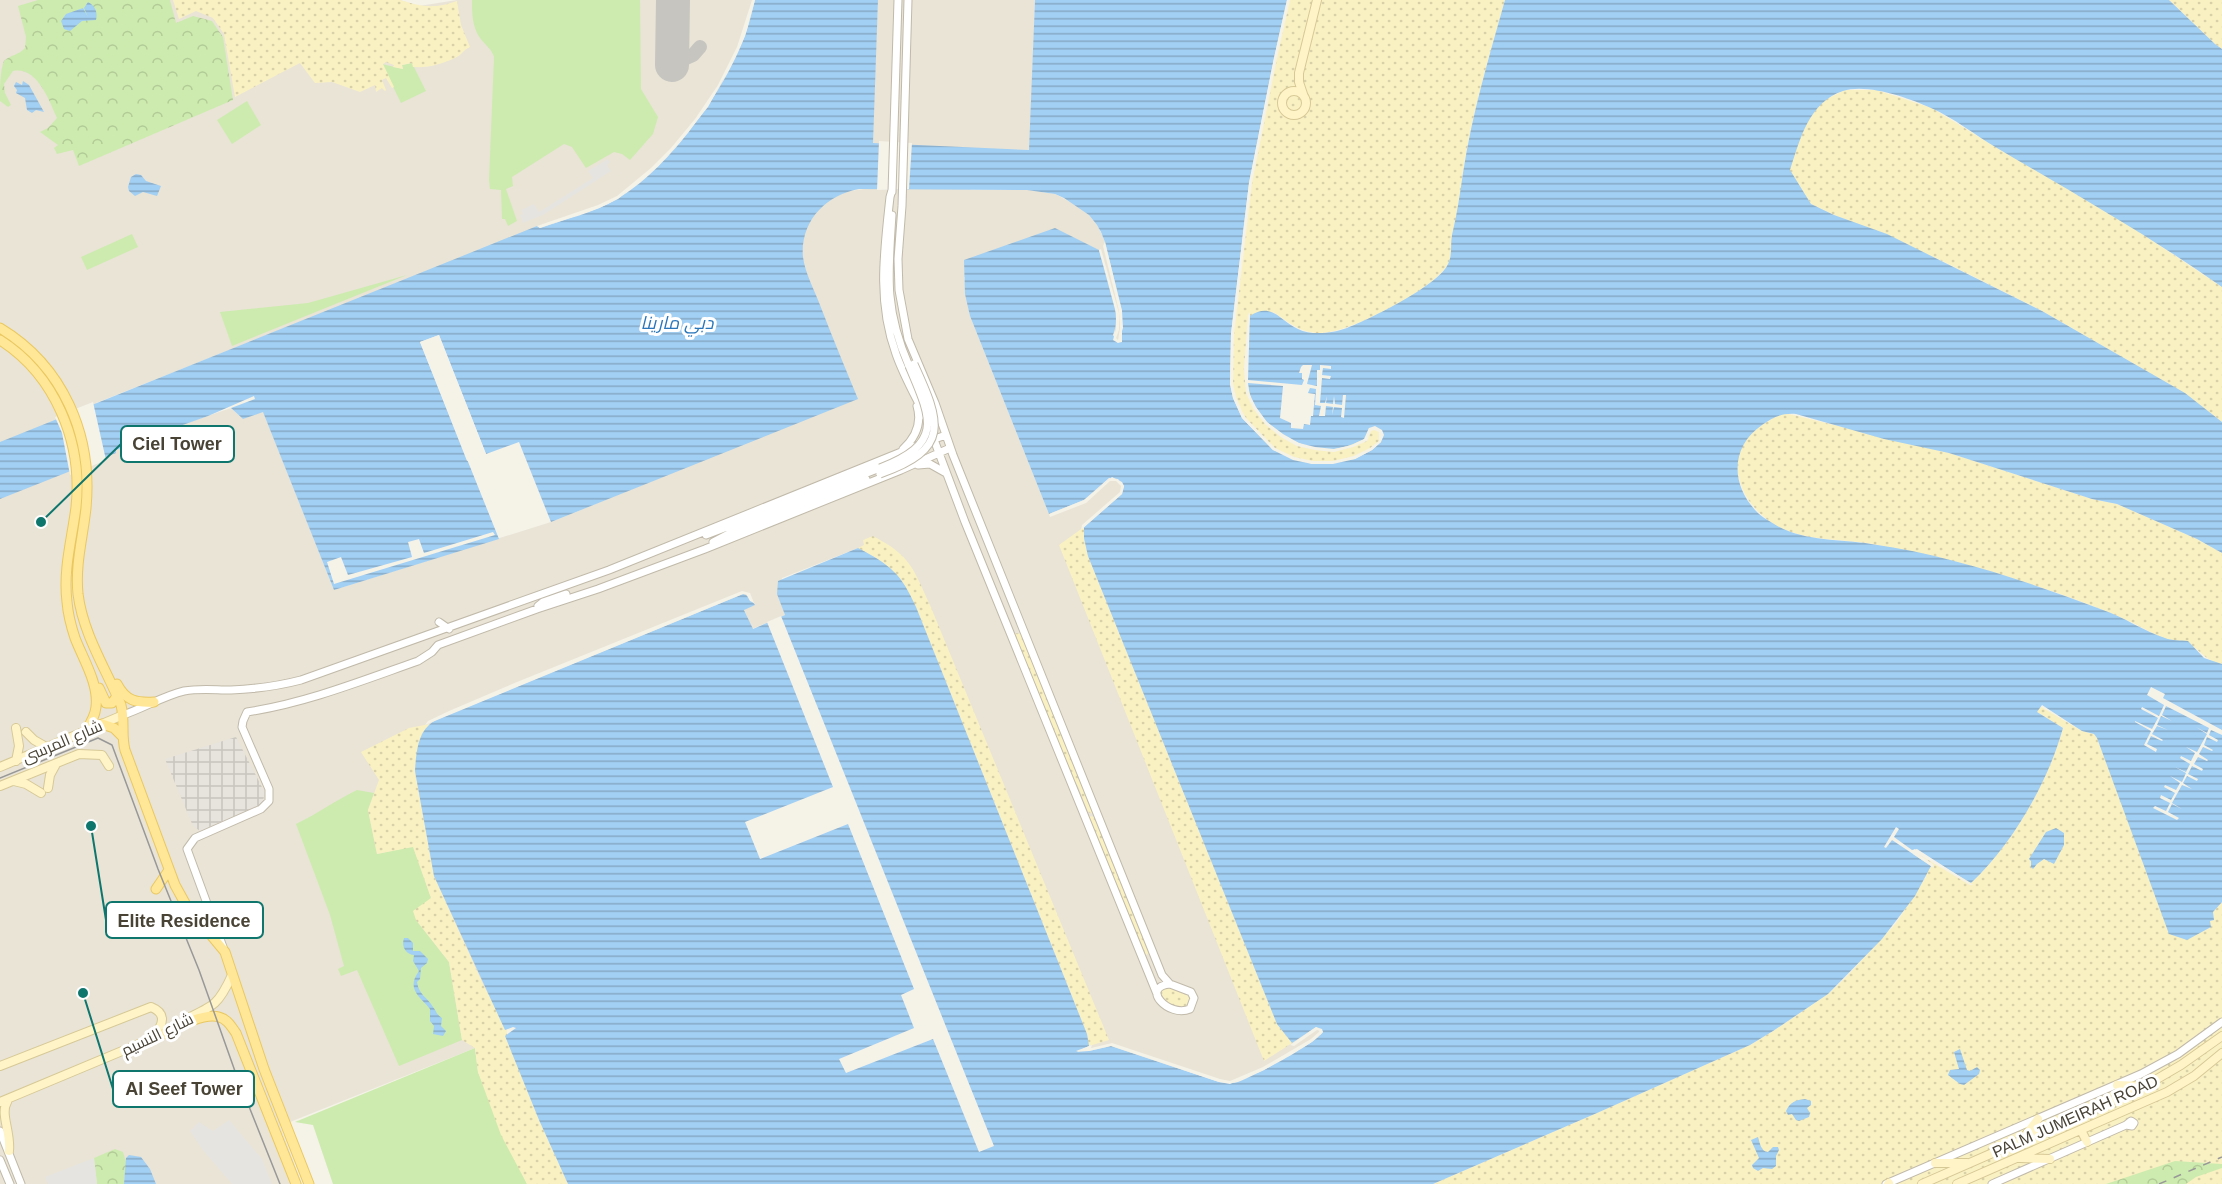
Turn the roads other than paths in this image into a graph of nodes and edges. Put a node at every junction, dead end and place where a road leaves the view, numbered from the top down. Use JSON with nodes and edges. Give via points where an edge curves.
{"nodes":[{"id":1,"x":898,"y":0,"type":"edge"},
{"id":2,"x":908,"y":0,"type":"edge"},
{"id":3,"x":1317,"y":0,"type":"edge"},
{"id":4,"x":1299,"y":73,"type":"junction"},
{"id":5,"x":1288,"y":92,"type":"junction"},
{"id":6,"x":1303,"y":94,"type":"junction"},
{"id":7,"x":902,"y":189,"type":"junction"},
{"id":8,"x":892,"y":190,"type":"junction"},
{"id":9,"x":0,"y":328,"type":"edge"},
{"id":10,"x":0,"y":340,"type":"edge"},
{"id":11,"x":911,"y":365,"type":"junction"},
{"id":12,"x":915,"y":397,"type":"junction"},
{"id":13,"x":946,"y":435,"type":"junction"},
{"id":14,"x":934,"y":439,"type":"junction"},
{"id":15,"x":950,"y":448,"type":"junction"},
{"id":16,"x":939,"y":452,"type":"junction"},
{"id":17,"x":897,"y":454,"type":"junction"},
{"id":18,"x":901,"y":470,"type":"junction"},
{"id":19,"x":880,"y":471,"type":"junction"},
{"id":20,"x":947,"y":473,"type":"junction"},
{"id":21,"x":790,"y":490,"type":"dead end"},
{"id":22,"x":836,"y":496,"type":"junction"},
{"id":23,"x":784,"y":499,"type":"junction"},
{"id":24,"x":831,"y":504,"type":"dead end"},
{"id":25,"x":693,"y":536,"type":"junction"},
{"id":26,"x":710,"y":549,"type":"junction"},
{"id":27,"x":584,"y":579,"type":"junction"},
{"id":28,"x":553,"y":583,"type":"dead end"},
{"id":29,"x":564,"y":587,"type":"junction"},
{"id":30,"x":537,"y":609,"type":"junction"},
{"id":31,"x":439,"y":622,"type":"dead end"},
{"id":32,"x":1006,"y":622,"type":"junction"},
{"id":33,"x":449,"y":628,"type":"junction"},
{"id":34,"x":1024,"y":632,"type":"junction"},
{"id":35,"x":106,"y":673,"type":"junction"},
{"id":36,"x":93,"y":682,"type":"junction"},
{"id":37,"x":117,"y":696,"type":"junction"},
{"id":38,"x":154,"y":702,"type":"junction"},
{"id":39,"x":123,"y":715,"type":"junction"},
{"id":40,"x":102,"y":724,"type":"junction"},
{"id":41,"x":16,"y":728,"type":"dead end"},
{"id":42,"x":26,"y":732,"type":"dead end"},
{"id":43,"x":85,"y":732,"type":"junction"},
{"id":44,"x":123,"y":737,"type":"junction"},
{"id":45,"x":48,"y":748,"type":"junction"},
{"id":46,"x":16,"y":761,"type":"junction"},
{"id":47,"x":56,"y":764,"type":"junction"},
{"id":48,"x":109,"y":765,"type":"dead end"},
{"id":49,"x":0,"y":767,"type":"edge"},
{"id":50,"x":1068,"y":780,"type":"junction"},
{"id":51,"x":14,"y":781,"type":"junction"},
{"id":52,"x":1092,"y":785,"type":"dead end"},
{"id":53,"x":0,"y":786,"type":"edge"},
{"id":54,"x":1089,"y":794,"type":"junction"},
{"id":55,"x":1097,"y":812,"type":"junction"},
{"id":56,"x":1110,"y":846,"type":"junction"},
{"id":57,"x":1119,"y":851,"type":"dead end"},
{"id":58,"x":169,"y":870,"type":"junction"},
{"id":59,"x":156,"y":889,"type":"dead end"},
{"id":60,"x":1135,"y":941,"type":"junction"},
{"id":61,"x":225,"y":952,"type":"junction"},
{"id":62,"x":1154,"y":954,"type":"junction"},
{"id":63,"x":232,"y":975,"type":"junction"},
{"id":64,"x":1170,"y":984,"type":"junction"},
{"id":65,"x":1157,"y":994,"type":"junction"},
{"id":66,"x":2222,"y":1022,"type":"edge"},
{"id":67,"x":155,"y":1034,"type":"junction"},
{"id":68,"x":2222,"y":1036,"type":"edge"},
{"id":69,"x":141,"y":1044,"type":"junction"},
{"id":70,"x":2222,"y":1053,"type":"edge"},
{"id":71,"x":0,"y":1067,"type":"edge"},
{"id":72,"x":2117,"y":1084,"type":"junction"},
{"id":73,"x":2145,"y":1086,"type":"junction"},
{"id":74,"x":5,"y":1099,"type":"edge"},
{"id":75,"x":2038,"y":1119,"type":"junction"},
{"id":76,"x":2126,"y":1125,"type":"dead end"},
{"id":77,"x":2081,"y":1130,"type":"junction"},
{"id":78,"x":0,"y":1131,"type":"edge"},
{"id":79,"x":2021,"y":1141,"type":"junction"},
{"id":80,"x":2087,"y":1142,"type":"junction"},
{"id":81,"x":9,"y":1151,"type":"junction"},
{"id":82,"x":2017,"y":1158,"type":"junction"},
{"id":83,"x":2050,"y":1159,"type":"junction"},
{"id":84,"x":0,"y":1160,"type":"edge"},
{"id":85,"x":1935,"y":1163,"type":"junction"},
{"id":86,"x":1970,"y":1163,"type":"junction"},
{"id":87,"x":1966,"y":1182,"type":"edge"},
{"id":88,"x":10,"y":1184,"type":"edge"},
{"id":89,"x":21,"y":1184,"type":"edge"},
{"id":90,"x":296,"y":1184,"type":"edge"},
{"id":91,"x":309,"y":1184,"type":"edge"},
{"id":92,"x":1888,"y":1184,"type":"edge"},
{"id":93,"x":1922,"y":1184,"type":"edge"},
{"id":94,"x":1957,"y":1184,"type":"edge"},
{"id":95,"x":1992,"y":1184,"type":"edge"}],
"edges":[{"from":1,"to":8,"type":"street"},
{"from":2,"to":7,"type":"street"},
{"from":3,"to":4,"type":"main road"},
{"from":4,"to":5,"type":"main road"},
{"from":4,"to":6,"type":"main road"},
{"from":5,"to":6,"type":"main road"},
{"from":5,"to":6,"type":"main road","via":[[1282,106],[1293,116],[1306,107]]},
{"from":7,"to":11,"type":"street","via":[[893,283]]},
{"from":7,"to":13,"type":"street","via":[[897,259],[902,310],[911,348]]},
{"from":8,"to":11,"type":"street","via":[[888,287],[895,328]]},
{"from":8,"to":12,"type":"street","via":[[883,261],[883,297],[893,345]]},
{"from":9,"to":35,"type":"main road","via":[[33,352],[47,368],[74,414],[83,444],[87,487],[78,586],[82,615]]},
{"from":10,"to":36,"type":"main road","via":[[26,360],[44,382],[58,406],[73,450],[77,494],[66,560],[66,592],[71,624]]},
{"from":11,"to":19,"type":"street","bridge":true,"via":[[926,406],[927,430],[914,451]]},
{"from":12,"to":14,"type":"street"},
{"from":12,"to":17,"type":"street","via":[[918,428]]},
{"from":13,"to":14,"type":"street"},
{"from":13,"to":15,"type":"street"},
{"from":14,"to":16,"type":"street"},
{"from":14,"to":17,"type":"street"},
{"from":15,"to":16,"type":"street"},
{"from":15,"to":34,"type":"street"},
{"from":16,"to":18,"type":"street"},
{"from":16,"to":20,"type":"street"},
{"from":17,"to":23,"type":"street"},
{"from":18,"to":20,"type":"street","via":[[927,464]]},
{"from":18,"to":22,"type":"street"},
{"from":19,"to":25,"type":"street","via":[[734,525]]},
{"from":19,"to":26,"type":"street","via":[[738,529],[716,540]]},
{"from":20,"to":32,"type":"street"},
{"from":21,"to":23,"type":"street"},
{"from":22,"to":24,"type":"street"},
{"from":22,"to":26,"type":"street"},
{"from":23,"to":25,"type":"street","via":[[704,528]]},
{"from":25,"to":27,"type":"street"},
{"from":26,"to":30,"type":"street"},
{"from":27,"to":29,"type":"street"},
{"from":27,"to":30,"type":"street","via":[[588,583],[586,588],[543,602]]},
{"from":28,"to":29,"type":"street"},
{"from":29,"to":33,"type":"street"},
{"from":30,"to":61,"type":"street","via":[[438,645],[418,661],[320,696],[246,712],[242,727],[269,789],[269,801],[195,838],[187,849]]},
{"from":31,"to":33,"type":"street"},
{"from":32,"to":34,"type":"street","via":[[1010,622],[1018,641],[1023,641]]},
{"from":32,"to":50,"type":"street"},
{"from":33,"to":38,"type":"street","via":[[301,680],[239,690],[191,690]]},
{"from":34,"to":54,"type":"street"},
{"from":35,"to":37,"type":"main road"},
{"from":35,"to":38,"type":"main road","via":[[128,699]]},
{"from":36,"to":37,"type":"main road","via":[[106,703],[112,703]]},
{"from":36,"to":43,"type":"main road","via":[[95,712]]},
{"from":37,"to":39,"type":"main road"},
{"from":38,"to":39,"type":"street"},
{"from":39,"to":40,"type":"main road","name":"شارع المرسى"},
{"from":39,"to":44,"type":"main road"},
{"from":40,"to":43,"type":"main road","name":"شارع المرسى"},
{"from":40,"to":44,"type":"main road"},
{"from":41,"to":46,"type":"main road"},
{"from":42,"to":45,"type":"main road"},
{"from":43,"to":45,"type":"main road","name":"شارع المرسى"},
{"from":44,"to":58,"type":"main road","via":[[126,755]]},
{"from":45,"to":46,"type":"main road","name":"شارع المرسى"},
{"from":46,"to":49,"type":"main road","name":"شارع المرسى"},
{"from":47,"to":48,"type":"main road","name":"شارع المرسى","via":[[80,754],[102,755]]},
{"from":47,"to":51,"type":"main road","name":"شارع المرسى"},
{"from":47,"to":51,"type":"main road","via":[[44,790]]},
{"from":50,"to":55,"type":"street","via":[[1075,786],[1089,816],[1094,817]]},
{"from":50,"to":60,"type":"street"},
{"from":51,"to":53,"type":"main road","name":"شارع المرسى"},
{"from":52,"to":54,"type":"street"},
{"from":54,"to":55,"type":"street"},
{"from":55,"to":56,"type":"street"},
{"from":56,"to":57,"type":"street"},
{"from":56,"to":62,"type":"street"},
{"from":58,"to":59,"type":"main road"},
{"from":58,"to":61,"type":"main road","via":[[186,905]]},
{"from":60,"to":62,"type":"street","via":[[1145,958]]},
{"from":60,"to":65,"type":"street"},
{"from":61,"to":63,"type":"main road"},
{"from":62,"to":64,"type":"street"},
{"from":63,"to":67,"type":"main road","name":"شارع النسيم","via":[[212,1008]]},
{"from":63,"to":91,"type":"main road"},
{"from":64,"to":65,"type":"street","via":[[1161,986]]},
{"from":64,"to":65,"type":"street","via":[[1191,992],[1194,998],[1190,1008],[1183,1011],[1168,1007]]},
{"from":66,"to":72,"type":"street","via":[[2169,1059]]},
{"from":67,"to":69,"type":"main road","name":"شارع النسيم"},
{"from":67,"to":71,"type":"main road","name":"شارع النسيم","via":[[163,1018],[151,1006]]},
{"from":68,"to":73,"type":"main road","name":"PALM JUMEIRAH ROAD"},
{"from":69,"to":74,"type":"main road","name":"شارع النسيم"},
{"from":69,"to":90,"type":"main road","via":[[200,1018],[224,1019],[236,1033]]},
{"from":70,"to":77,"type":"main road","name":"PALM JUMEIRAH ROAD","via":[[2167,1092]]},
{"from":72,"to":73,"type":"main road"},
{"from":72,"to":75,"type":"street"},
{"from":73,"to":79,"type":"main road","name":"PALM JUMEIRAH ROAD"},
{"from":74,"to":81,"type":"main road","via":[[0,1112]]},
{"from":75,"to":79,"type":"main road"},
{"from":75,"to":85,"type":"street"},
{"from":76,"to":80,"type":"street"},
{"from":77,"to":80,"type":"main road"},
{"from":77,"to":82,"type":"main road","name":"PALM JUMEIRAH ROAD"},
{"from":78,"to":81,"type":"street"},
{"from":79,"to":86,"type":"main road","name":"PALM JUMEIRAH ROAD"},
{"from":80,"to":83,"type":"street"},
{"from":81,"to":89,"type":"street"},
{"from":82,"to":83,"type":"main road"},
{"from":82,"to":87,"type":"main road","name":"PALM JUMEIRAH ROAD"},
{"from":83,"to":95,"type":"street"},
{"from":84,"to":88,"type":"street"},
{"from":85,"to":86,"type":"main road"},
{"from":85,"to":92,"type":"street"},
{"from":86,"to":93,"type":"main road","name":"PALM JUMEIRAH ROAD"},
{"from":87,"to":94,"type":"main road","name":"PALM JUMEIRAH ROAD"}]}
